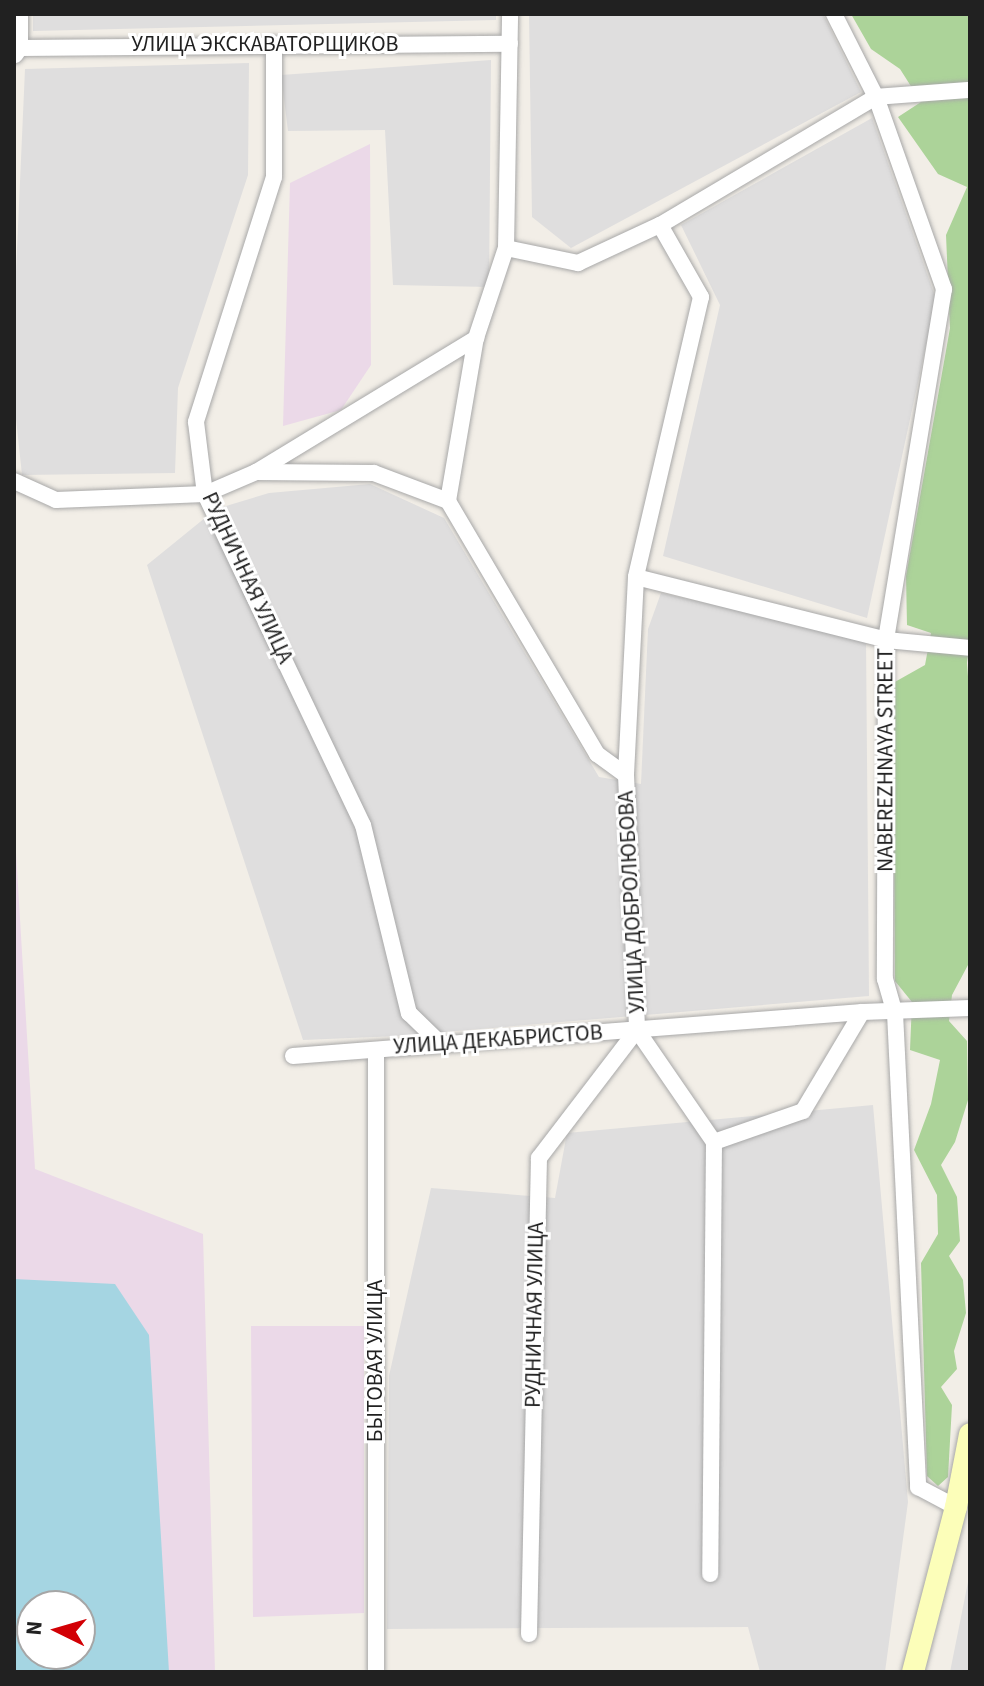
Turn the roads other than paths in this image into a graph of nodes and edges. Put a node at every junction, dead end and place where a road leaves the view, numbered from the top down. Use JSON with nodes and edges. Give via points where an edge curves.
{"nodes":[{"id":1,"x":20,"y":14,"type":"edge"},
{"id":2,"x":510,"y":14,"type":"edge"},
{"id":3,"x":834,"y":14,"type":"edge"},
{"id":4,"x":274,"y":44,"type":"junction"},
{"id":5,"x":510,"y":44,"type":"junction"},
{"id":6,"x":17,"y":52,"type":"edge"},
{"id":7,"x":970,"y":90,"type":"edge"},
{"id":8,"x":876,"y":97,"type":"junction"},
{"id":9,"x":660,"y":225,"type":"junction"},
{"id":10,"x":506,"y":248,"type":"junction"},
{"id":11,"x":476,"y":338,"type":"junction"},
{"id":12,"x":256,"y":472,"type":"junction"},
{"id":13,"x":14,"y":481,"type":"edge"},
{"id":14,"x":205,"y":494,"type":"junction"},
{"id":15,"x":448,"y":501,"type":"junction"},
{"id":16,"x":636,"y":577,"type":"junction"},
{"id":17,"x":886,"y":640,"type":"junction"},
{"id":18,"x":970,"y":648,"type":"edge"},
{"id":19,"x":626,"y":775,"type":"junction"},
{"id":20,"x":970,"y":1008,"type":"edge"},
{"id":21,"x":862,"y":1012,"type":"junction"},
{"id":22,"x":895,"y":1013,"type":"junction"},
{"id":23,"x":637,"y":1030,"type":"junction"},
{"id":24,"x":440,"y":1043,"type":"junction"},
{"id":25,"x":376,"y":1050,"type":"junction"},
{"id":26,"x":293,"y":1056,"type":"dead end"},
{"id":27,"x":714,"y":1142,"type":"junction"},
{"id":28,"x":970,"y":1434,"type":"edge"},
{"id":29,"x":956,"y":1507,"type":"junction"},
{"id":30,"x":710,"y":1574,"type":"dead end"},
{"id":31,"x":529,"y":1634,"type":"dead end"},
{"id":32,"x":376,"y":1672,"type":"edge"},
{"id":33,"x":913,"y":1672,"type":"edge"}],
"edges":[{"from":1,"to":6,"type":"street"},
{"from":2,"to":5,"type":"street"},
{"from":3,"to":8,"type":"street","name":"NABEREZHNAYA STREET"},
{"from":4,"to":5,"type":"street","name":"УЛИЦА ЭКСКАВАТОРЩИКОВ"},
{"from":4,"to":6,"type":"street","name":"УЛИЦА ЭКСКАВАТОРЩИКОВ"},
{"from":4,"to":14,"type":"street","name":"РУДНИЧНАЯ УЛИЦА","via":[[274,177],[196,422]]},
{"from":5,"to":10,"type":"street"},
{"from":7,"to":8,"type":"street"},
{"from":8,"to":9,"type":"street"},
{"from":8,"to":17,"type":"street","name":"NABEREZHNAYA STREET","via":[[944,289]]},
{"from":9,"to":10,"type":"street","via":[[578,263]]},
{"from":9,"to":16,"type":"street","name":"УЛИЦА ДОБРОЛЮБОВА","via":[[701,297]]},
{"from":10,"to":11,"type":"street"},
{"from":11,"to":12,"type":"street"},
{"from":11,"to":15,"type":"street"},
{"from":12,"to":14,"type":"street"},
{"from":12,"to":15,"type":"street","via":[[374,473]]},
{"from":13,"to":14,"type":"street","via":[[56,500]]},
{"from":14,"to":24,"type":"street","name":"РУДНИЧНАЯ УЛИЦА","via":[[363,825],[409,1013]]},
{"from":15,"to":19,"type":"street","via":[[597,754]]},
{"from":16,"to":17,"type":"street"},
{"from":16,"to":19,"type":"street","name":"УЛИЦА ДОБРОЛЮБОВА"},
{"from":17,"to":18,"type":"street"},
{"from":17,"to":22,"type":"street","name":"NABEREZHNAYA STREET","via":[[885,979]]},
{"from":19,"to":23,"type":"street","name":"УЛИЦА ДОБРОЛЮБОВА"},
{"from":20,"to":22,"type":"street","name":"УЛИЦА ДЕКАБРИСТОВ"},
{"from":21,"to":22,"type":"street","name":"УЛИЦА ДЕКАБРИСТОВ"},
{"from":21,"to":23,"type":"street","name":"УЛИЦА ДЕКАБРИСТОВ"},
{"from":21,"to":27,"type":"street","via":[[803,1111]]},
{"from":22,"to":29,"type":"street","name":"NABEREZHNAYA STREET","via":[[918,1487]]},
{"from":23,"to":24,"type":"street","name":"УЛИЦА ДЕКАБРИСТОВ"},
{"from":23,"to":27,"type":"street","name":"УЛИЦА ДОБРОЛЮБОВА"},
{"from":23,"to":31,"type":"street","name":"РУДНИЧНАЯ УЛИЦА","via":[[539,1158]]},
{"from":24,"to":25,"type":"street","name":"УЛИЦА ДЕКАБРИСТОВ"},
{"from":25,"to":26,"type":"street","name":"УЛИЦА ДЕКАБРИСТОВ"},
{"from":25,"to":32,"type":"street","name":"БЫТОВАЯ УЛИЦА"},
{"from":27,"to":30,"type":"street"},
{"from":28,"to":29,"type":"street"},
{"from":29,"to":33,"type":"street"}]}
